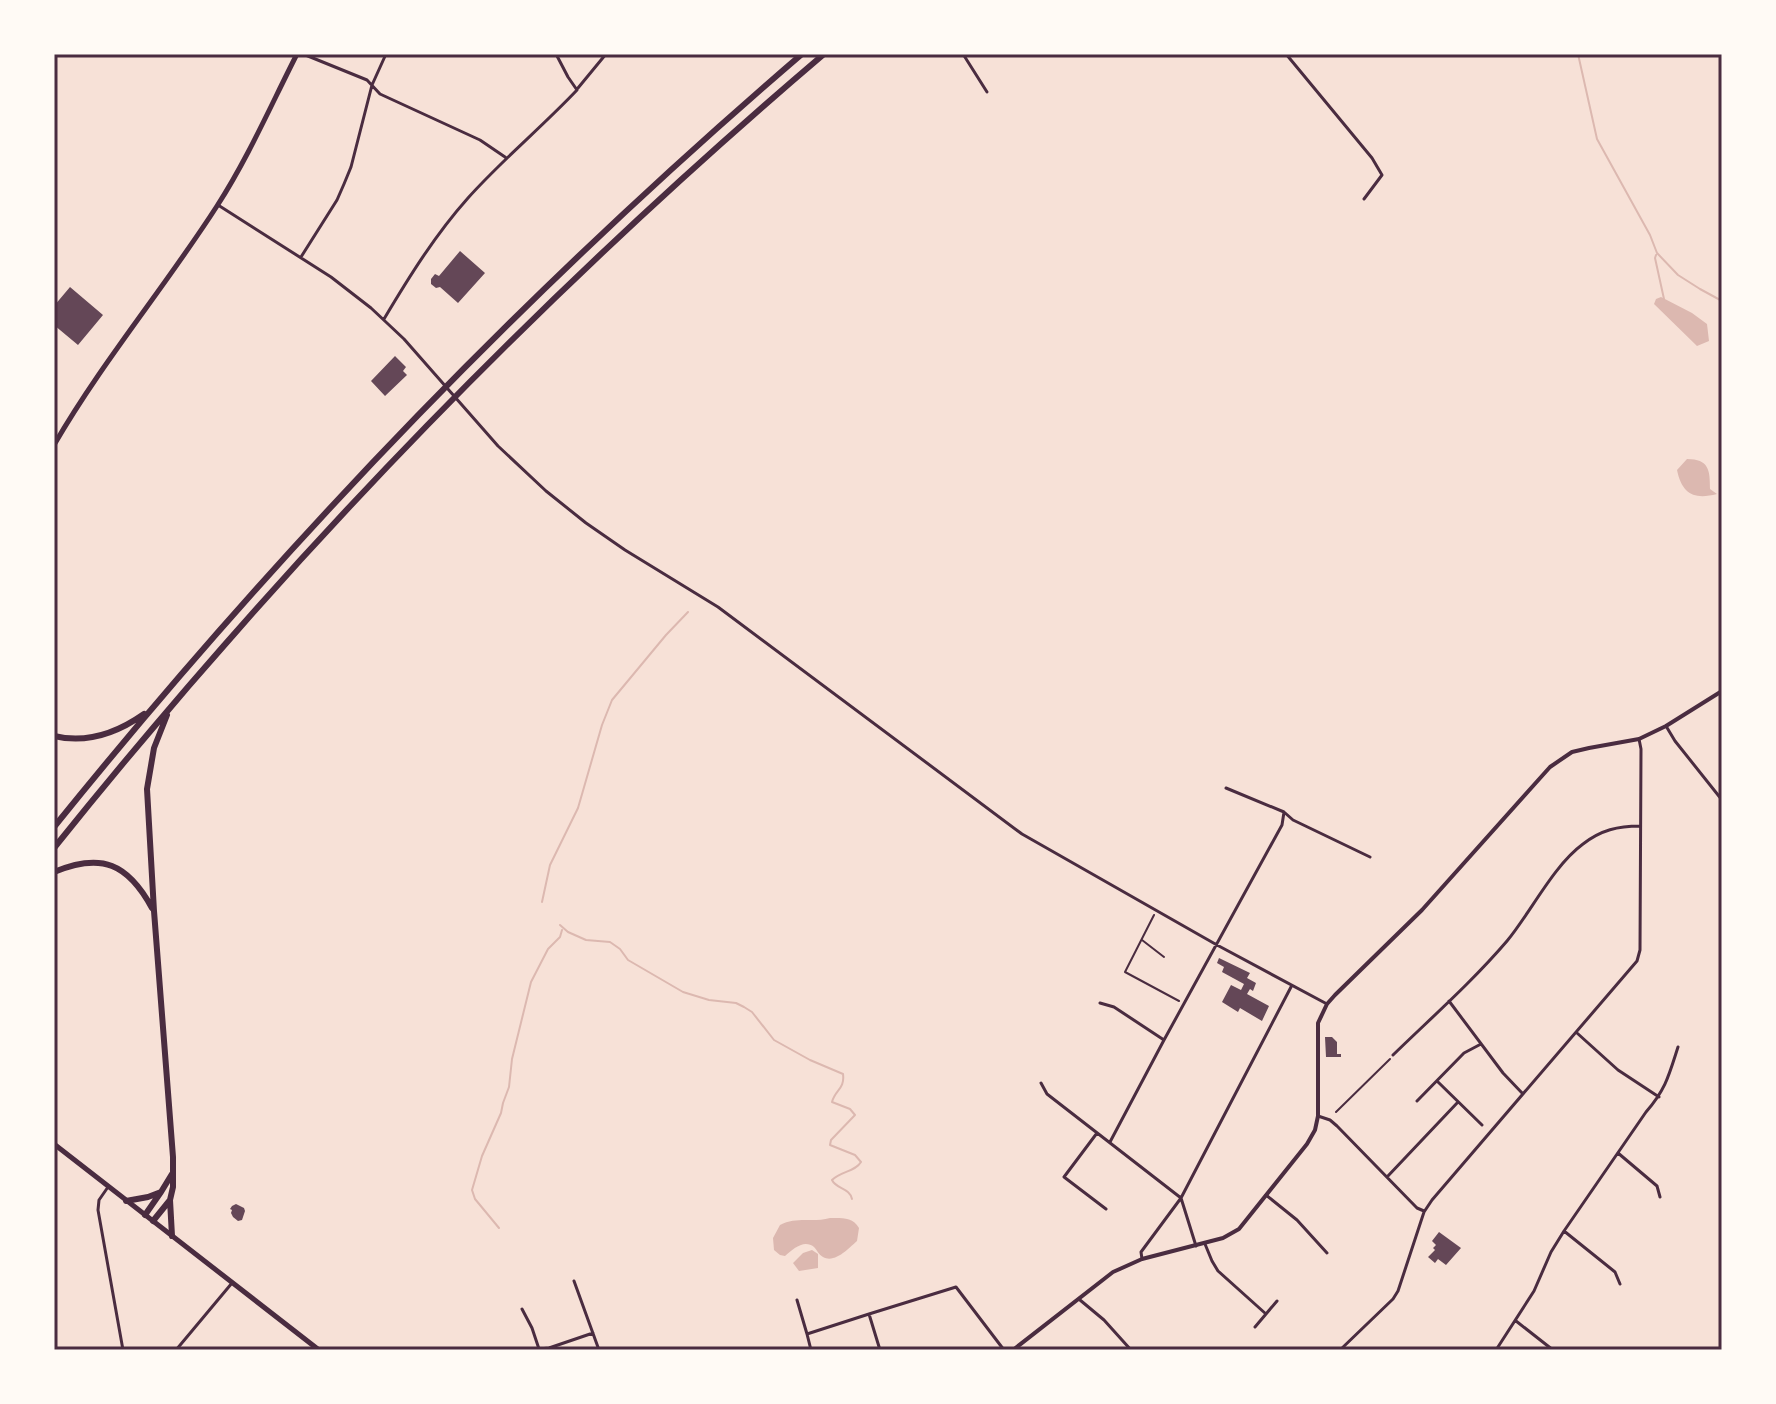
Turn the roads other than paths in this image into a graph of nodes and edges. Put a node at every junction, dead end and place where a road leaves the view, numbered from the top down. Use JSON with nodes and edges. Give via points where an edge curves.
{"nodes":[{"id":1,"x":297,"y":54,"type":"edge"},
{"id":2,"x":303,"y":54,"type":"edge"},
{"id":3,"x":386,"y":54,"type":"edge"},
{"id":4,"x":556,"y":54,"type":"edge"},
{"id":5,"x":606,"y":54,"type":"edge"},
{"id":6,"x":802,"y":54,"type":"edge"},
{"id":7,"x":824,"y":54,"type":"edge"},
{"id":8,"x":963,"y":54,"type":"edge"},
{"id":9,"x":1286,"y":54,"type":"edge"},
{"id":10,"x":372,"y":85,"type":"junction"},
{"id":11,"x":577,"y":90,"type":"junction"},
{"id":12,"x":987,"y":92,"type":"dead end"},
{"id":13,"x":506,"y":158,"type":"junction"},
{"id":14,"x":1364,"y":199,"type":"dead end"},
{"id":15,"x":218,"y":205,"type":"junction"},
{"id":16,"x":301,"y":257,"type":"junction"},
{"id":17,"x":384,"y":319,"type":"junction"},
{"id":18,"x":54,"y":445,"type":"edge"},
{"id":19,"x":1722,"y":691,"type":"edge"},
{"id":20,"x":180,"y":696,"type":"junction"},
{"id":21,"x":158,"y":701,"type":"junction"},
{"id":22,"x":1666,"y":726,"type":"junction"},
{"id":23,"x":54,"y":736,"type":"edge"},
{"id":24,"x":1639,"y":739,"type":"junction"},
{"id":25,"x":1226,"y":788,"type":"dead end"},
{"id":26,"x":1722,"y":800,"type":"edge"},
{"id":27,"x":1284,"y":812,"type":"junction"},
{"id":28,"x":1640,"y":826,"type":"junction"},
{"id":29,"x":54,"y":827,"type":"edge"},
{"id":30,"x":54,"y":848,"type":"edge"},
{"id":31,"x":1370,"y":857,"type":"dead end"},
{"id":32,"x":54,"y":872,"type":"edge"},
{"id":33,"x":154,"y":911,"type":"junction"},
{"id":34,"x":1217,"y":945,"type":"junction"},
{"id":35,"x":1292,"y":986,"type":"junction"},
{"id":36,"x":1449,"y":1001,"type":"junction"},
{"id":37,"x":1100,"y":1003,"type":"dead end"},
{"id":38,"x":1327,"y":1004,"type":"junction"},
{"id":39,"x":1577,"y":1033,"type":"junction"},
{"id":40,"x":1164,"y":1040,"type":"junction"},
{"id":41,"x":1481,"y":1044,"type":"junction"},
{"id":42,"x":1678,"y":1047,"type":"dead end"},
{"id":43,"x":1393,"y":1055,"type":"road end"},
{"id":44,"x":1437,"y":1081,"type":"junction"},
{"id":45,"x":1041,"y":1083,"type":"dead end"},
{"id":46,"x":1523,"y":1094,"type":"junction"},
{"id":47,"x":1660,"y":1097,"type":"junction"},
{"id":48,"x":1417,"y":1101,"type":"dead end"},
{"id":49,"x":1458,"y":1102,"type":"junction"},
{"id":50,"x":1318,"y":1116,"type":"junction"},
{"id":51,"x":1482,"y":1125,"type":"dead end"},
{"id":52,"x":1097,"y":1133,"type":"junction"},
{"id":53,"x":1110,"y":1142,"type":"junction"},
{"id":54,"x":54,"y":1144,"type":"edge"},
{"id":55,"x":1618,"y":1153,"type":"junction"},
{"id":56,"x":172,"y":1174,"type":"junction"},
{"id":57,"x":1387,"y":1177,"type":"junction"},
{"id":58,"x":108,"y":1187,"type":"junction"},
{"id":59,"x":161,"y":1192,"type":"junction"},
{"id":60,"x":1266,"y":1195,"type":"junction"},
{"id":61,"x":1660,"y":1197,"type":"dead end"},
{"id":62,"x":1181,"y":1198,"type":"junction"},
{"id":63,"x":170,"y":1200,"type":"junction"},
{"id":64,"x":126,"y":1201,"type":"junction"},
{"id":65,"x":1106,"y":1209,"type":"dead end"},
{"id":66,"x":1424,"y":1212,"type":"junction"},
{"id":67,"x":145,"y":1215,"type":"junction"},
{"id":68,"x":153,"y":1221,"type":"junction"},
{"id":69,"x":1564,"y":1231,"type":"junction"},
{"id":70,"x":172,"y":1236,"type":"junction"},
{"id":71,"x":1205,"y":1244,"type":"junction"},
{"id":72,"x":1196,"y":1246,"type":"junction"},
{"id":73,"x":1327,"y":1253,"type":"dead end"},
{"id":74,"x":1142,"y":1259,"type":"junction"},
{"id":75,"x":574,"y":1281,"type":"dead end"},
{"id":76,"x":232,"y":1283,"type":"junction"},
{"id":77,"x":1620,"y":1284,"type":"dead end"},
{"id":78,"x":1079,"y":1299,"type":"junction"},
{"id":79,"x":797,"y":1300,"type":"dead end"},
{"id":80,"x":1277,"y":1301,"type":"dead end"},
{"id":81,"x":522,"y":1309,"type":"dead end"},
{"id":82,"x":869,"y":1314,"type":"junction"},
{"id":83,"x":1266,"y":1314,"type":"junction"},
{"id":84,"x":1516,"y":1321,"type":"junction"},
{"id":85,"x":1255,"y":1327,"type":"dead end"},
{"id":86,"x":593,"y":1333,"type":"junction"},
{"id":87,"x":807,"y":1334,"type":"junction"},
{"id":88,"x":123,"y":1350,"type":"edge"},
{"id":89,"x":176,"y":1350,"type":"edge"},
{"id":90,"x":319,"y":1350,"type":"edge"},
{"id":91,"x":599,"y":1350,"type":"edge"},
{"id":92,"x":811,"y":1350,"type":"edge"},
{"id":93,"x":880,"y":1350,"type":"edge"},
{"id":94,"x":1004,"y":1350,"type":"edge"},
{"id":95,"x":1013,"y":1350,"type":"edge"},
{"id":96,"x":1131,"y":1350,"type":"edge"},
{"id":97,"x":1340,"y":1350,"type":"edge"},
{"id":98,"x":1496,"y":1350,"type":"edge"},
{"id":99,"x":1553,"y":1350,"type":"edge"}],
"edges":[{"from":1,"to":15,"type":"main road"},
{"from":2,"to":10,"type":"street"},
{"from":3,"to":10,"type":"street"},
{"from":4,"to":11,"type":"street"},
{"from":5,"to":11,"type":"street"},
{"from":6,"to":21,"type":"highway","via":[[629,208],[450,382],[285,556]]},
{"from":7,"to":20,"type":"highway","via":[[586,268],[488,364],[345,512]]},
{"from":8,"to":12,"type":"street"},
{"from":9,"to":14,"type":"street","via":[[1382,175]]},
{"from":10,"to":13,"type":"street","via":[[380,94],[480,140]]},
{"from":10,"to":16,"type":"street","via":[[344,184]]},
{"from":11,"to":13,"type":"street"},
{"from":13,"to":17,"type":"street","via":[[447,222]]},
{"from":15,"to":16,"type":"street"},
{"from":15,"to":18,"type":"main road"},
{"from":16,"to":17,"type":"street"},
{"from":17,"to":34,"type":"street","via":[[498,446],[586,523],[718,607],[999,818]]},
{"from":19,"to":22,"type":"street"},
{"from":20,"to":30,"type":"highway"},
{"from":20,"to":33,"type":"highway","via":[[158,734],[148,776]]},
{"from":21,"to":23,"type":"highway","via":[[141,717],[109,733],[80,739]]},
{"from":21,"to":29,"type":"highway"},
{"from":22,"to":24,"type":"street"},
{"from":22,"to":26,"type":"street"},
{"from":24,"to":28,"type":"street"},
{"from":24,"to":38,"type":"street","via":[[1572,752],[1550,767],[1422,910]]},
{"from":25,"to":27,"type":"street"},
{"from":27,"to":31,"type":"street"},
{"from":27,"to":34,"type":"street","via":[[1282,825]]},
{"from":28,"to":36,"type":"street","via":[[1609,829],[1573,852],[1509,938]]},
{"from":28,"to":39,"type":"street","via":[[1637,961]]},
{"from":32,"to":33,"type":"highway","via":[[91,863],[117,868],[138,884]]},
{"from":33,"to":56,"type":"highway"},
{"from":34,"to":35,"type":"street"},
{"from":34,"to":40,"type":"street"},
{"from":35,"to":38,"type":"street"},
{"from":35,"to":62,"type":"street"},
{"from":36,"to":41,"type":"street"},
{"from":36,"to":43,"type":"street"},
{"from":37,"to":40,"type":"street"},
{"from":38,"to":50,"type":"street","via":[[1318,1023]]},
{"from":39,"to":46,"type":"street"},
{"from":39,"to":47,"type":"street","via":[[1618,1070]]},
{"from":40,"to":53,"type":"street"},
{"from":41,"to":44,"type":"street","via":[[1464,1053]]},
{"from":41,"to":46,"type":"street"},
{"from":42,"to":47,"type":"street"},
{"from":44,"to":48,"type":"street"},
{"from":44,"to":49,"type":"street"},
{"from":45,"to":52,"type":"street","via":[[1047,1094]]},
{"from":46,"to":66,"type":"street"},
{"from":47,"to":55,"type":"street"},
{"from":49,"to":51,"type":"street"},
{"from":49,"to":57,"type":"street"},
{"from":50,"to":57,"type":"street","via":[[1337,1126]]},
{"from":50,"to":60,"type":"street","via":[[1307,1144]]},
{"from":52,"to":53,"type":"street"},
{"from":52,"to":65,"type":"street","via":[[1064,1177]]},
{"from":53,"to":62,"type":"street"},
{"from":54,"to":58,"type":"main road"},
{"from":55,"to":61,"type":"street","via":[[1657,1186]]},
{"from":55,"to":69,"type":"street"},
{"from":56,"to":59,"type":"highway"},
{"from":56,"to":63,"type":"highway"},
{"from":57,"to":66,"type":"street"},
{"from":58,"to":64,"type":"main road"},
{"from":58,"to":88,"type":"street","via":[[98,1210]]},
{"from":59,"to":64,"type":"highway"},
{"from":59,"to":67,"type":"highway"},
{"from":60,"to":71,"type":"street","via":[[1239,1229]]},
{"from":60,"to":73,"type":"street"},
{"from":62,"to":72,"type":"street"},
{"from":62,"to":74,"type":"street","via":[[1141,1252]]},
{"from":63,"to":68,"type":"highway"},
{"from":63,"to":70,"type":"highway"},
{"from":64,"to":67,"type":"main road"},
{"from":66,"to":97,"type":"street","via":[[1398,1291]]},
{"from":67,"to":68,"type":"main road"},
{"from":68,"to":70,"type":"main road"},
{"from":69,"to":77,"type":"street","via":[[1615,1272]]},
{"from":69,"to":84,"type":"street"},
{"from":70,"to":76,"type":"main road"},
{"from":71,"to":72,"type":"street"},
{"from":71,"to":83,"type":"street","via":[[1218,1271]]},
{"from":72,"to":74,"type":"street"},
{"from":74,"to":78,"type":"street","via":[[1113,1272]]},
{"from":75,"to":86,"type":"street"},
{"from":76,"to":89,"type":"street"},
{"from":76,"to":90,"type":"main road"},
{"from":78,"to":95,"type":"street"},
{"from":78,"to":96,"type":"street"},
{"from":79,"to":87,"type":"street"},
{"from":80,"to":83,"type":"street"},
{"from":81,"to":86,"type":"street","via":[[539,1349]]},
{"from":82,"to":87,"type":"street"},
{"from":82,"to":93,"type":"street"},
{"from":82,"to":94,"type":"street","via":[[956,1287]]},
{"from":83,"to":85,"type":"street"},
{"from":84,"to":98,"type":"street"},
{"from":84,"to":99,"type":"street"},
{"from":86,"to":91,"type":"street"},
{"from":87,"to":92,"type":"street"}]}
